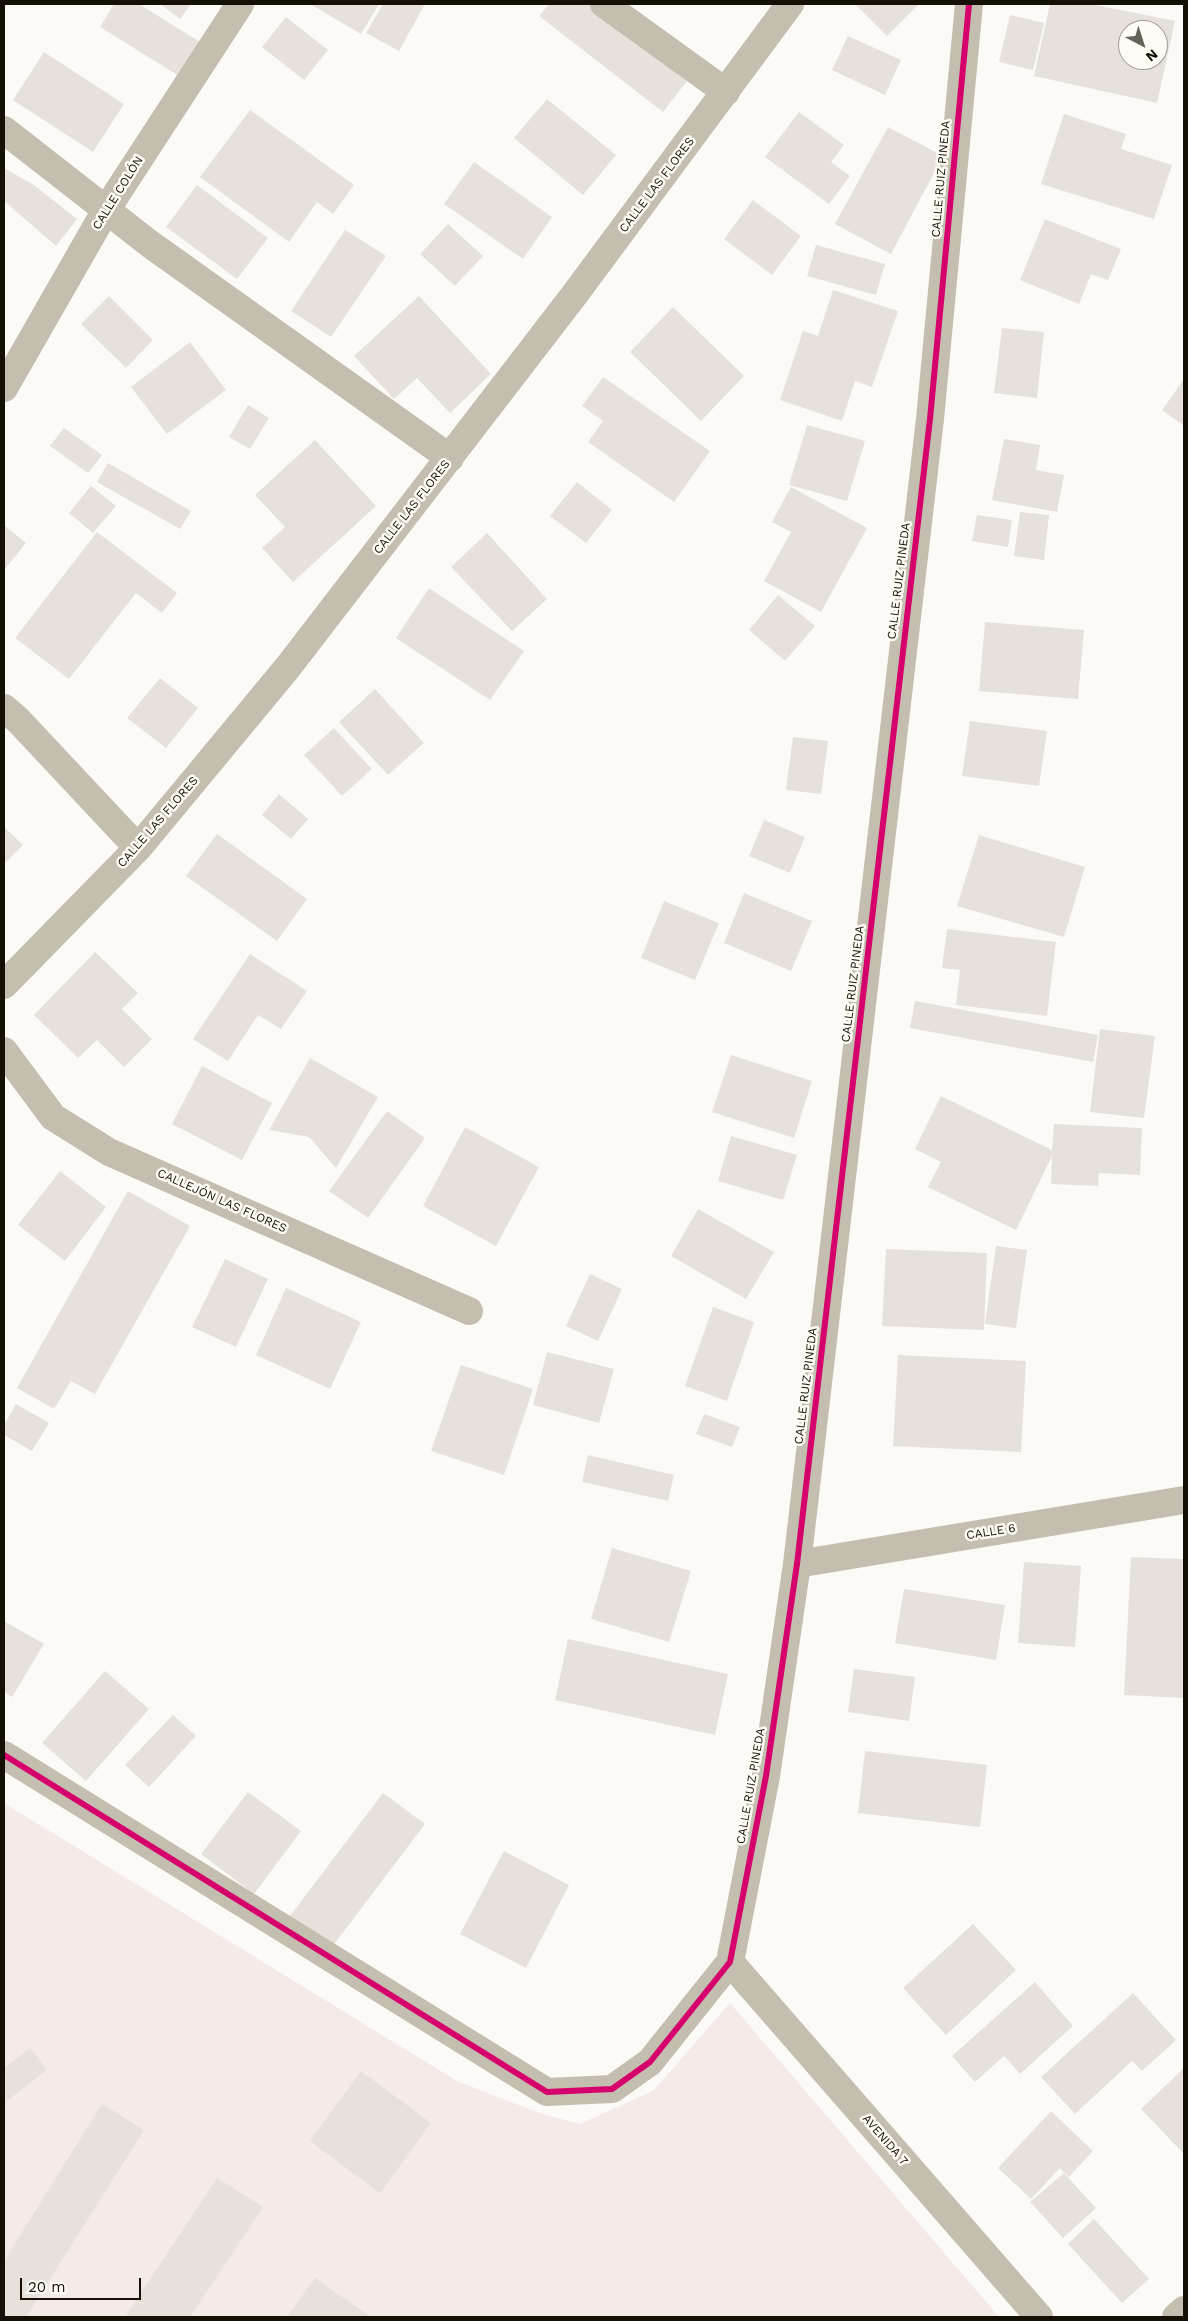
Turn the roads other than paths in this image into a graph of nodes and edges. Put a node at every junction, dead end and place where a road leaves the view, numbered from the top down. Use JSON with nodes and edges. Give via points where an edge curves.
{"nodes":[{"id":1,"x":240,"y":4,"type":"edge"},
{"id":2,"x":604,"y":4,"type":"edge"},
{"id":3,"x":790,"y":4,"type":"edge"},
{"id":4,"x":969,"y":4,"type":"edge"},
{"id":5,"x":726,"y":92,"type":"junction"},
{"id":6,"x":4,"y":130,"type":"edge"},
{"id":7,"x":106,"y":210,"type":"junction"},
{"id":8,"x":4,"y":388,"type":"edge"},
{"id":9,"x":450,"y":458,"type":"junction"},
{"id":10,"x":4,"y":708,"type":"edge"},
{"id":11,"x":138,"y":848,"type":"junction"},
{"id":12,"x":4,"y":985,"type":"edge"},
{"id":13,"x":4,"y":1051,"type":"edge"},
{"id":14,"x":469,"y":1311,"type":"dead end"},
{"id":15,"x":1184,"y":1500,"type":"edge"},
{"id":16,"x":797,"y":1564,"type":"junction"},
{"id":17,"x":4,"y":1755,"type":"edge"},
{"id":18,"x":730,"y":1962,"type":"junction"},
{"id":19,"x":1184,"y":2310,"type":"edge"},
{"id":20,"x":1040,"y":2317,"type":"edge"},
{"id":21,"x":1176,"y":2317,"type":"edge"}],
"edges":[{"from":1,"to":7,"type":"street","name":"CALLE COLÓN"},
{"from":2,"to":5,"type":"street"},
{"from":3,"to":5,"type":"street","name":"CALLE LAS FLORES"},
{"from":4,"to":16,"type":"street","name":"CALLE RUIZ PINEDA","via":[[930,419]]},
{"from":5,"to":9,"type":"street","name":"CALLE LAS FLORES"},
{"from":6,"to":7,"type":"street"},
{"from":7,"to":8,"type":"street","name":"CALLE COLÓN"},
{"from":7,"to":9,"type":"street"},
{"from":9,"to":11,"type":"street","name":"CALLE LAS FLORES","via":[[288,666]]},
{"from":10,"to":11,"type":"street"},
{"from":11,"to":12,"type":"street","name":"CALLE LAS FLORES"},
{"from":13,"to":14,"type":"street","name":"CALLEJÓN LAS FLORES","via":[[54,1117],[109,1152]]},
{"from":15,"to":16,"type":"street","name":"CALLE 6"},
{"from":16,"to":18,"type":"street","name":"CALLE RUIZ PINEDA","via":[[766,1776]]},
{"from":17,"to":18,"type":"street","via":[[547,2092],[612,2089],[650,2062]]},
{"from":18,"to":20,"type":"street","name":"AVENIDA 7"},
{"from":19,"to":21,"type":"street"}]}
